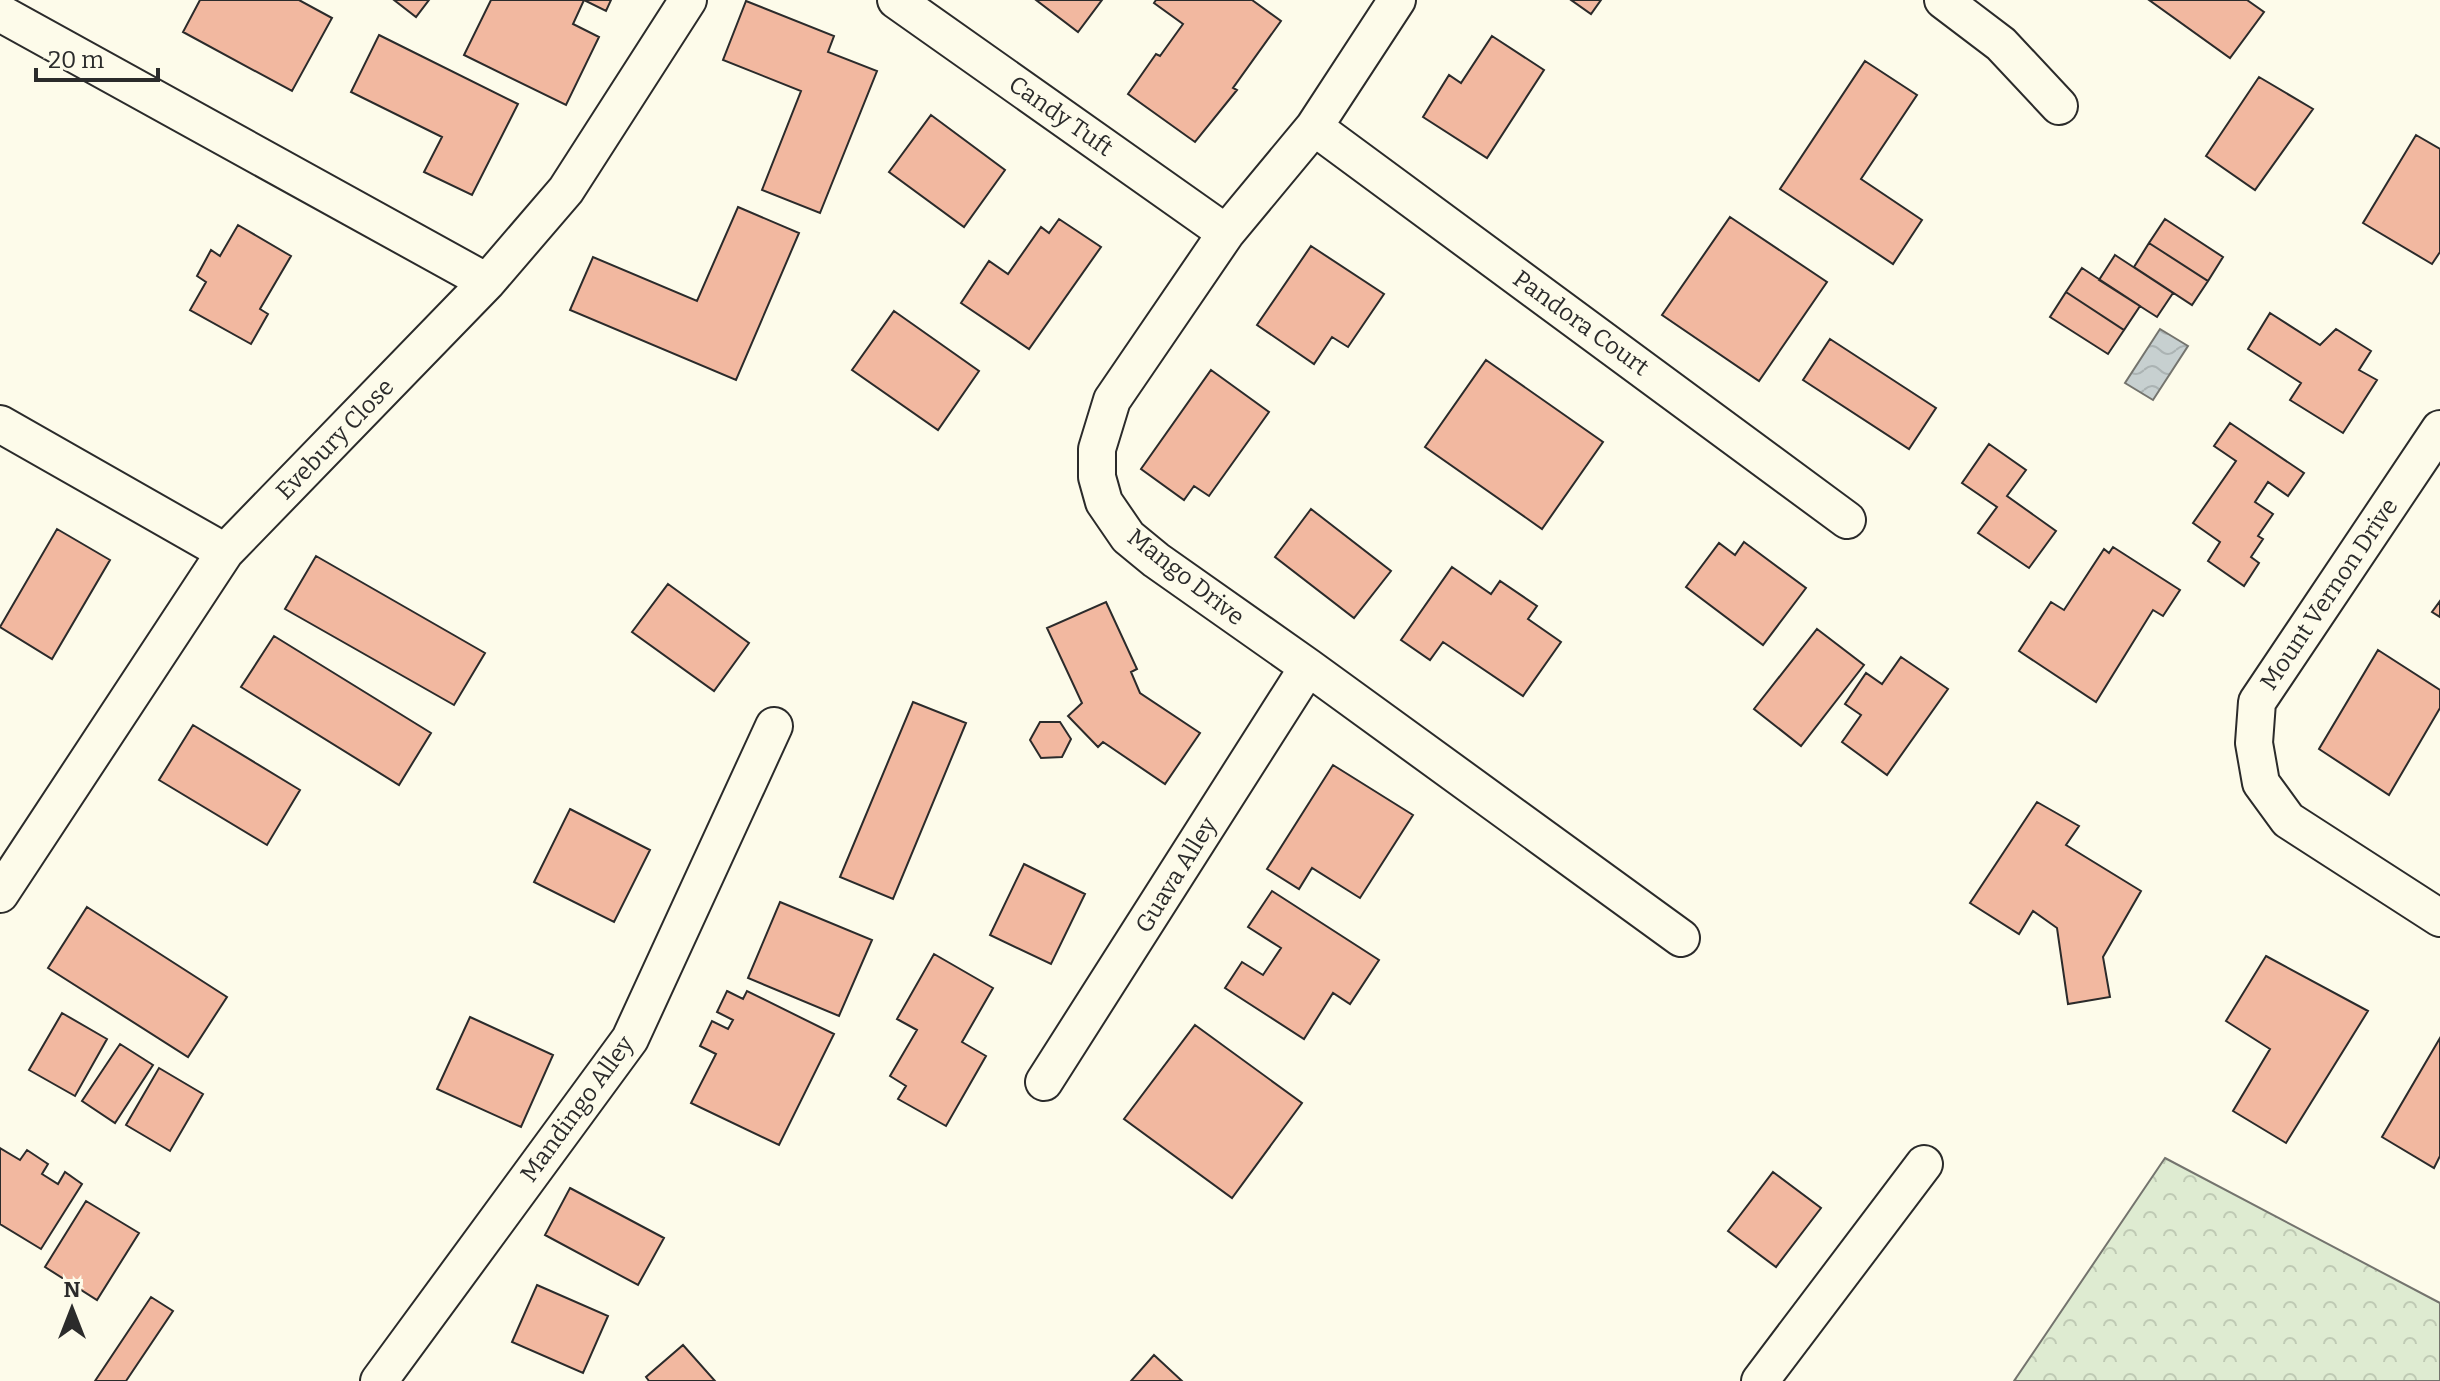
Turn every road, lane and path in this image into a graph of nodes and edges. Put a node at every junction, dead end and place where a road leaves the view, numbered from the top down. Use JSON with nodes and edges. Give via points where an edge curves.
{"nodes":[{"id":1,"x":688,"y":0,"type":"edge"},
{"id":2,"x":896,"y":0,"type":"edge"},
{"id":3,"x":1397,"y":0,"type":"edge"},
{"id":4,"x":1943,"y":0,"type":"edge"},
{"id":5,"x":0,"y":13,"type":"edge"},
{"id":6,"x":2059,"y":106,"type":"dead end"},
{"id":7,"x":1314,"y":127,"type":"junction"},
{"id":8,"x":1226,"y":233,"type":"junction"},
{"id":9,"x":487,"y":282,"type":"junction"},
{"id":10,"x":0,"y":424,"type":"edge"},
{"id":11,"x":2440,"y":429,"type":"edge"},
{"id":12,"x":1847,"y":520,"type":"dead end"},
{"id":13,"x":225,"y":552,"type":"junction"},
{"id":14,"x":1308,"y":667,"type":"junction"},
{"id":15,"x":774,"y":726,"type":"dead end"},
{"id":16,"x":0,"y":892,"type":"edge"},
{"id":17,"x":2440,"y":918,"type":"edge"},
{"id":18,"x":1681,"y":938,"type":"dead end"},
{"id":19,"x":1044,"y":1082,"type":"dead end"},
{"id":20,"x":1924,"y":1164,"type":"dead end"},
{"id":21,"x":379,"y":1381,"type":"edge"},
{"id":22,"x":1760,"y":1381,"type":"edge"}],
"edges":[{"from":1,"to":9,"type":"street","name":"Evebury Close","via":[[566,190]]},
{"from":2,"to":8,"type":"street","name":"Candy Tuft"},
{"from":3,"to":7,"type":"street","name":"Mango Drive"},
{"from":4,"to":6,"type":"street","via":[[2001,44]]},
{"from":5,"to":9,"type":"street"},
{"from":7,"to":8,"type":"street","name":"Mango Drive"},
{"from":7,"to":12,"type":"street","name":"Pandora Court"},
{"from":8,"to":14,"type":"street","name":"Mango Drive","via":[[1112,400],[1097,449],[1097,477],[1104,502],[1128,537]]},
{"from":9,"to":13,"type":"street","name":"Evebury Close"},
{"from":10,"to":13,"type":"street"},
{"from":11,"to":17,"type":"street","name":"Mount Vernon Drive","via":[[2257,702],[2254,743],[2261,783],[2288,820]]},
{"from":13,"to":16,"type":"street","name":"Evebury Close"},
{"from":14,"to":18,"type":"street","name":"Mango Drive"},
{"from":14,"to":19,"type":"street","name":"Guava Alley"},
{"from":15,"to":21,"type":"street","name":"Mandingo Alley","via":[[630,1039]]},
{"from":20,"to":22,"type":"street"}]}
